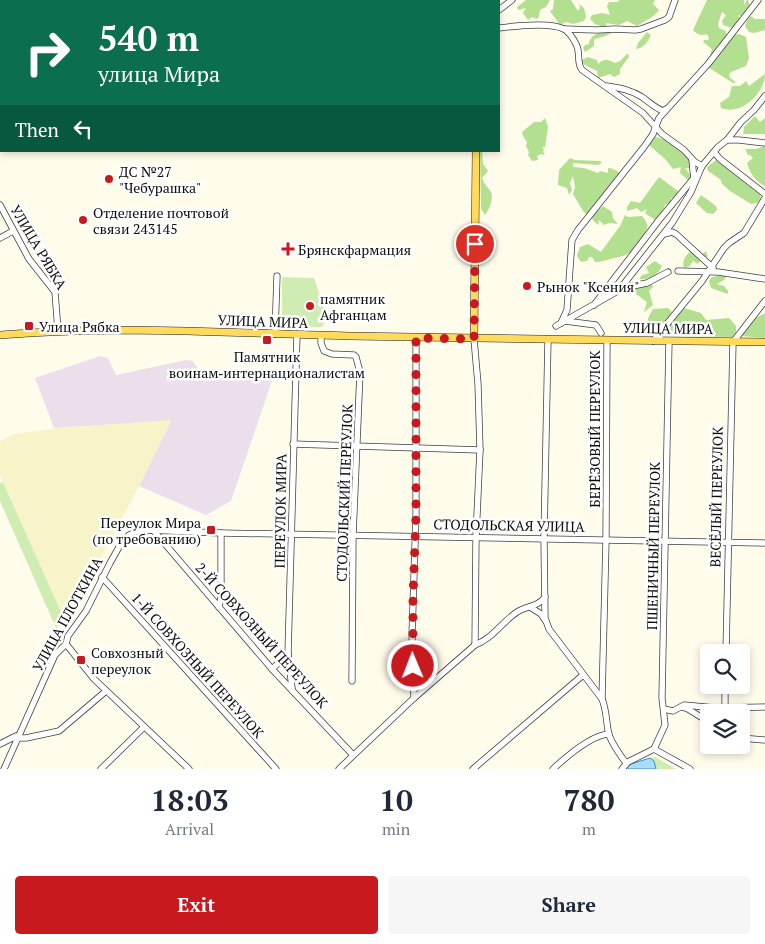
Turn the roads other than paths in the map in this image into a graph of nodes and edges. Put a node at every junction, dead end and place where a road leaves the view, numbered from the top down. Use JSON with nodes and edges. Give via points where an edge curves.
{"nodes":[{"id":1,"x":512,"y":0,"type":"edge"},
{"id":2,"x":675,"y":0,"type":"edge"},
{"id":3,"x":758,"y":0,"type":"edge"},
{"id":4,"x":500,"y":9,"type":"edge"},
{"id":5,"x":500,"y":28,"type":"edge"},
{"id":6,"x":564,"y":29,"type":"junction"},
{"id":7,"x":602,"y":85,"type":"junction"},
{"id":8,"x":765,"y":96,"type":"edge"},
{"id":9,"x":667,"y":108,"type":"junction"},
{"id":10,"x":655,"y":126,"type":"junction"},
{"id":11,"x":727,"y":140,"type":"junction"},
{"id":12,"x":765,"y":143,"type":"edge"},
{"id":13,"x":476,"y":152,"type":"edge"},
{"id":14,"x":714,"y":152,"type":"junction"},
{"id":15,"x":692,"y":160,"type":"junction"},
{"id":16,"x":702,"y":166,"type":"junction"},
{"id":17,"x":694,"y":180,"type":"junction"},
{"id":18,"x":765,"y":194,"type":"edge"},
{"id":19,"x":765,"y":198,"type":"edge"},
{"id":20,"x":0,"y":205,"type":"edge"},
{"id":21,"x":13,"y":231,"type":"junction"},
{"id":22,"x":663,"y":234,"type":"junction"},
{"id":23,"x":0,"y":238,"type":"edge"},
{"id":24,"x":710,"y":269,"type":"junction"},
{"id":25,"x":678,"y":271,"type":"dead end"},
{"id":26,"x":668,"y":272,"type":"dead end"},
{"id":27,"x":277,"y":276,"type":"dead end"},
{"id":28,"x":765,"y":279,"type":"edge"},
{"id":29,"x":619,"y":290,"type":"junction"},
{"id":30,"x":765,"y":301,"type":"edge"},
{"id":31,"x":594,"y":305,"type":"junction"},
{"id":32,"x":561,"y":324,"type":"junction"},
{"id":33,"x":58,"y":331,"type":"junction"},
{"id":34,"x":602,"y":333,"type":"dead end"},
{"id":35,"x":275,"y":334,"type":"junction"},
{"id":36,"x":297,"y":334,"type":"junction"},
{"id":37,"x":0,"y":335,"type":"edge"},
{"id":38,"x":320,"y":335,"type":"junction"},
{"id":39,"x":416,"y":338,"type":"junction"},
{"id":40,"x":474,"y":339,"type":"junction"},
{"id":41,"x":548,"y":339,"type":"junction"},
{"id":42,"x":607,"y":340,"type":"junction"},
{"id":43,"x":653,"y":341,"type":"junction"},
{"id":44,"x":669,"y":341,"type":"junction"},
{"id":45,"x":732,"y":342,"type":"junction"},
{"id":46,"x":765,"y":342,"type":"edge"},
{"id":47,"x":293,"y":444,"type":"junction"},
{"id":48,"x":357,"y":445,"type":"junction"},
{"id":49,"x":416,"y":447,"type":"junction"},
{"id":50,"x":480,"y":450,"type":"junction"},
{"id":51,"x":153,"y":530,"type":"junction"},
{"id":52,"x":221,"y":533,"type":"junction"},
{"id":53,"x":132,"y":534,"type":"joint"},
{"id":54,"x":293,"y":534,"type":"junction"},
{"id":55,"x":353,"y":535,"type":"junction"},
{"id":56,"x":415,"y":536,"type":"junction"},
{"id":57,"x":476,"y":537,"type":"junction"},
{"id":58,"x":544,"y":538,"type":"junction"},
{"id":59,"x":606,"y":540,"type":"junction"},
{"id":60,"x":666,"y":541,"type":"junction"},
{"id":61,"x":727,"y":542,"type":"junction"},
{"id":62,"x":765,"y":543,"type":"edge"},
{"id":63,"x":102,"y":577,"type":"junction"},
{"id":64,"x":545,"y":597,"type":"junction"},
{"id":65,"x":219,"y":607,"type":"junction"},
{"id":66,"x":530,"y":607,"type":"junction"},
{"id":67,"x":547,"y":624,"type":"junction"},
{"id":68,"x":66,"y":644,"type":"junction"},
{"id":69,"x":726,"y":644,"type":"edge"},
{"id":70,"x":475,"y":645,"type":"junction"},
{"id":71,"x":288,"y":654,"type":"junction"},
{"id":72,"x":272,"y":669,"type":"junction"},
{"id":73,"x":583,"y":675,"type":"junction"},
{"id":74,"x":352,"y":681,"type":"dead end"},
{"id":75,"x":292,"y":688,"type":"junction"},
{"id":76,"x":106,"y":691,"type":"junction"},
{"id":77,"x":414,"y":698,"type":"junction"},
{"id":78,"x":602,"y":699,"type":"junction"},
{"id":79,"x":680,"y":706,"type":"junction"},
{"id":80,"x":700,"y":706,"type":"edge"},
{"id":81,"x":750,"y":707,"type":"edge"},
{"id":82,"x":765,"y":707,"type":"edge"},
{"id":83,"x":664,"y":709,"type":"junction"},
{"id":84,"x":672,"y":711,"type":"junction"},
{"id":85,"x":700,"y":717,"type":"edge"},
{"id":86,"x":144,"y":727,"type":"junction"},
{"id":87,"x":663,"y":731,"type":"junction"},
{"id":88,"x":609,"y":734,"type":"junction"},
{"id":89,"x":15,"y":738,"type":"junction"},
{"id":90,"x":750,"y":739,"type":"edge"},
{"id":91,"x":765,"y":740,"type":"edge"},
{"id":92,"x":0,"y":744,"type":"edge"},
{"id":93,"x":654,"y":749,"type":"junction"},
{"id":94,"x":353,"y":755,"type":"junction"},
{"id":95,"x":626,"y":763,"type":"junction"},
{"id":96,"x":186,"y":768,"type":"edge"},
{"id":97,"x":4,"y":769,"type":"edge"},
{"id":98,"x":101,"y":769,"type":"edge"},
{"id":99,"x":276,"y":769,"type":"edge"},
{"id":100,"x":339,"y":769,"type":"edge"},
{"id":101,"x":473,"y":769,"type":"edge"},
{"id":102,"x":553,"y":769,"type":"edge"},
{"id":103,"x":622,"y":769,"type":"edge"},
{"id":104,"x":690,"y":769,"type":"edge"}],
"edges":[{"from":1,"to":4,"type":"street"},
{"from":2,"to":6,"type":"street","via":[[665,20],[641,29]]},
{"from":3,"to":9,"type":"street","via":[[704,69]]},
{"from":5,"to":6,"type":"street","via":[[518,25]]},
{"from":6,"to":7,"type":"street","via":[[574,33],[580,68]]},
{"from":7,"to":9,"type":"street","via":[[631,91],[661,110]]},
{"from":7,"to":10,"type":"street","via":[[643,113]]},
{"from":8,"to":11,"type":"street"},
{"from":9,"to":10,"type":"street"},
{"from":10,"to":15,"type":"street"},
{"from":10,"to":32,"type":"street","via":[[648,141],[572,240],[567,310]]},
{"from":11,"to":12,"type":"street"},
{"from":11,"to":14,"type":"street"},
{"from":13,"to":40,"type":"main road"},
{"from":14,"to":16,"type":"street"},
{"from":14,"to":18,"type":"street"},
{"from":15,"to":16,"type":"street"},
{"from":15,"to":17,"type":"street"},
{"from":16,"to":17,"type":"street"},
{"from":17,"to":22,"type":"street","via":[[688,196]]},
{"from":17,"to":31,"type":"street"},
{"from":19,"to":24,"type":"street","via":[[744,233],[729,243]]},
{"from":20,"to":21,"type":"street","name":"УЛИЦА РЯБКА"},
{"from":21,"to":23,"type":"street"},
{"from":21,"to":33,"type":"street","name":"УЛИЦА РЯБКА","via":[[55,292]]},
{"from":22,"to":24,"type":"street","via":[[676,234]]},
{"from":22,"to":29,"type":"street"},
{"from":24,"to":25,"type":"street"},
{"from":24,"to":28,"type":"street"},
{"from":24,"to":43,"type":"street"},
{"from":26,"to":29,"type":"street","via":[[647,283]]},
{"from":27,"to":35,"type":"street"},
{"from":29,"to":31,"type":"street"},
{"from":30,"to":45,"type":"street"},
{"from":31,"to":32,"type":"street"},
{"from":32,"to":34,"type":"street","via":[[596,325]]},
{"from":33,"to":35,"type":"main road","name":"УЛИЦА МИРА"},
{"from":33,"to":37,"type":"main road","name":"УЛИЦА МИРА"},
{"from":35,"to":36,"type":"main road","name":"УЛИЦА МИРА"},
{"from":36,"to":38,"type":"main road","name":"УЛИЦА МИРА"},
{"from":36,"to":47,"type":"street","name":"ПЕРЕУЛОК МИРА"},
{"from":38,"to":39,"type":"main road","name":"УЛИЦА МИРА"},
{"from":38,"to":48,"type":"street","name":"СТОДОЛЬСКИЙ ПЕРЕУЛОК","via":[[324,351],[354,355],[359,363]]},
{"from":39,"to":40,"type":"main road","name":"УЛИЦА МИРА"},
{"from":39,"to":49,"type":"street"},
{"from":40,"to":41,"type":"main road","name":"УЛИЦА МИРА"},
{"from":40,"to":50,"type":"street"},
{"from":41,"to":42,"type":"main road","name":"УЛИЦА МИРА"},
{"from":41,"to":58,"type":"street"},
{"from":42,"to":43,"type":"main road","name":"УЛИЦА МИРА"},
{"from":42,"to":59,"type":"street","name":"БЕРЁЗОВЫЙ ПЕРЕУЛОК"},
{"from":43,"to":44,"type":"main road","name":"УЛИЦА МИРА"},
{"from":44,"to":45,"type":"main road","name":"УЛИЦА МИРА"},
{"from":44,"to":60,"type":"street","name":"ПШЕНИЧНЫЙ ПЕРЕУЛОК"},
{"from":45,"to":46,"type":"main road","name":"УЛИЦА МИРА"},
{"from":45,"to":61,"type":"street","name":"ВЕСЁЛЫЙ ПЕРЕУЛОК"},
{"from":47,"to":48,"type":"street"},
{"from":47,"to":54,"type":"street","name":"ПЕРЕУЛОК МИРА"},
{"from":48,"to":49,"type":"street"},
{"from":48,"to":55,"type":"street","name":"СТОДОЛЬСКИЙ ПЕРЕУЛОК"},
{"from":49,"to":50,"type":"street"},
{"from":49,"to":56,"type":"street"},
{"from":50,"to":57,"type":"street"},
{"from":51,"to":52,"type":"street","name":"СТОДОЛЬСКАЯ УЛИЦА"},
{"from":51,"to":53,"type":"street","name":"СТОДОЛЬСКАЯ УЛИЦА"},
{"from":51,"to":65,"type":"street","name":"2-Й СОВХОЗНЫЙ ПЕРЕУЛОК"},
{"from":52,"to":54,"type":"street","name":"СТОДОЛЬСКАЯ УЛИЦА"},
{"from":52,"to":65,"type":"street"},
{"from":53,"to":63,"type":"street","name":"УЛИЦА ПЛОТКИНА","via":[[119,547]]},
{"from":54,"to":55,"type":"street","name":"СТОДОЛЬСКАЯ УЛИЦА"},
{"from":54,"to":71,"type":"street","name":"ПЕРЕУЛОК МИРА"},
{"from":55,"to":56,"type":"street","name":"СТОДОЛЬСКАЯ УЛИЦА"},
{"from":55,"to":74,"type":"street","name":"СТОДОЛЬСКИЙ ПЕРЕУЛОК"},
{"from":56,"to":57,"type":"street","name":"СТОДОЛЬСКАЯ УЛИЦА"},
{"from":56,"to":77,"type":"street"},
{"from":57,"to":58,"type":"street","name":"СТОДОЛЬСКАЯ УЛИЦА"},
{"from":57,"to":70,"type":"street"},
{"from":58,"to":59,"type":"street","name":"СТОДОЛЬСКАЯ УЛИЦА"},
{"from":58,"to":64,"type":"street"},
{"from":59,"to":60,"type":"street","name":"СТОДОЛЬСКАЯ УЛИЦА"},
{"from":59,"to":78,"type":"street","name":"БЕРЁЗОВЫЙ ПЕРЕУЛОК"},
{"from":60,"to":61,"type":"street","name":"СТОДОЛЬСКАЯ УЛИЦА"},
{"from":60,"to":83,"type":"street","name":"ПШЕНИЧНЫЙ ПЕРЕУЛОК"},
{"from":61,"to":62,"type":"street","name":"СТОДОЛЬСКАЯ УЛИЦА"},
{"from":61,"to":69,"type":"street","name":"ВЕСЁЛЫЙ ПЕРЕУЛОК"},
{"from":63,"to":68,"type":"street","name":"УЛИЦА ПЛОТКИНА"},
{"from":63,"to":99,"type":"street","name":"1-Й СОВХОЗНЫЙ ПЕРЕУЛОК"},
{"from":64,"to":66,"type":"street"},
{"from":64,"to":67,"type":"street"},
{"from":65,"to":72,"type":"street","name":"2-Й СОВХОЗНЫЙ ПЕРЕУЛОК"},
{"from":66,"to":67,"type":"street","via":[[541,614]]},
{"from":66,"to":70,"type":"street","via":[[516,613]]},
{"from":67,"to":73,"type":"street"},
{"from":68,"to":76,"type":"street"},
{"from":68,"to":89,"type":"street","name":"УЛИЦА ПЛОТКИНА","via":[[55,655]]},
{"from":70,"to":77,"type":"street"},
{"from":71,"to":72,"type":"street"},
{"from":71,"to":75,"type":"street","name":"ПЕРЕУЛОК МИРА"},
{"from":72,"to":75,"type":"street","name":"2-Й СОВХОЗНЫЙ ПЕРЕУЛОК"},
{"from":73,"to":78,"type":"street"},
{"from":73,"to":101,"type":"street"},
{"from":75,"to":94,"type":"street","name":"2-Й СОВХОЗНЫЙ ПЕРЕУЛОК"},
{"from":76,"to":86,"type":"street"},
{"from":76,"to":89,"type":"street","via":[[58,731]]},
{"from":77,"to":94,"type":"street"},
{"from":78,"to":88,"type":"street"},
{"from":79,"to":80,"type":"street"},
{"from":79,"to":84,"type":"street"},
{"from":79,"to":85,"type":"street"},
{"from":81,"to":82,"type":"street"},
{"from":83,"to":84,"type":"street"},
{"from":83,"to":87,"type":"street","name":"ПШЕНИЧНЫЙ ПЕРЕУЛОК"},
{"from":84,"to":87,"type":"street"},
{"from":86,"to":96,"type":"street"},
{"from":86,"to":98,"type":"street"},
{"from":87,"to":93,"type":"street","name":"ПШЕНИЧНЫЙ ПЕРЕУЛОК"},
{"from":88,"to":95,"type":"street"},
{"from":88,"to":102,"type":"street","via":[[583,745]]},
{"from":89,"to":92,"type":"street"},
{"from":89,"to":97,"type":"street","name":"УЛИЦА ПЛОТКИНА"},
{"from":90,"to":91,"type":"street"},
{"from":93,"to":95,"type":"street"},
{"from":93,"to":104,"type":"street"},
{"from":94,"to":100,"type":"street"},
{"from":95,"to":103,"type":"street"}]}
